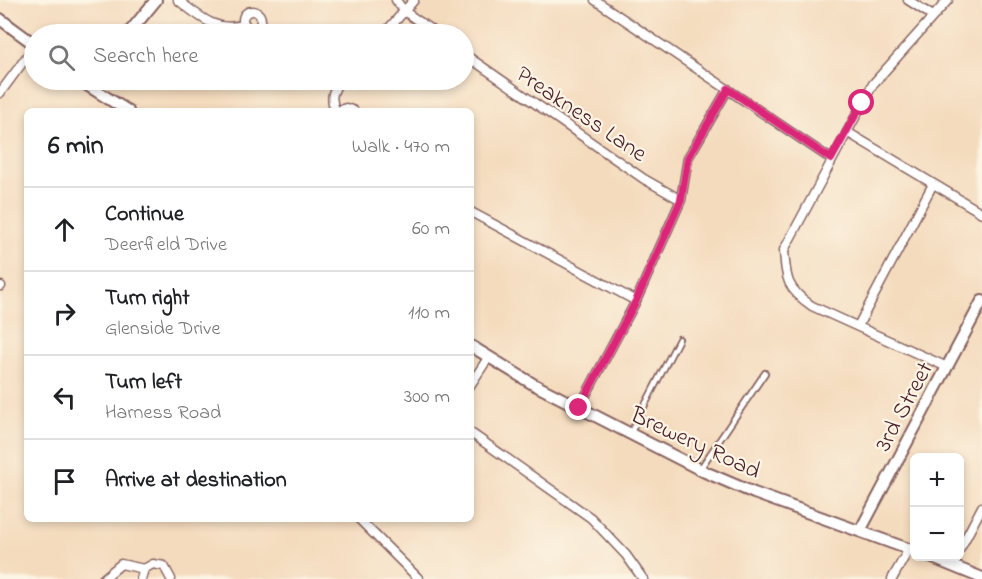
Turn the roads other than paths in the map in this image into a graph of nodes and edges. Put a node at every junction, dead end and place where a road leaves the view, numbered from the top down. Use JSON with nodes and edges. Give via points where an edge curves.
{"nodes":[{"id":1,"x":156,"y":0,"type":"edge"},
{"id":2,"x":178,"y":0,"type":"edge"},
{"id":3,"x":396,"y":0,"type":"edge"},
{"id":4,"x":414,"y":0,"type":"edge"},
{"id":5,"x":595,"y":0,"type":"edge"},
{"id":6,"x":908,"y":0,"type":"edge"},
{"id":7,"x":948,"y":0,"type":"edge"},
{"id":8,"x":404,"y":10,"type":"junction"},
{"id":9,"x":933,"y":16,"type":"junction"},
{"id":10,"x":0,"y":19,"type":"edge"},
{"id":11,"x":136,"y":24,"type":"edge"},
{"id":12,"x":214,"y":24,"type":"edge"},
{"id":13,"x":392,"y":24,"type":"edge"},
{"id":14,"x":423,"y":24,"type":"edge"},
{"id":15,"x":24,"y":38,"type":"edge"},
{"id":16,"x":24,"y":60,"type":"edge"},
{"id":17,"x":474,"y":61,"type":"edge"},
{"id":18,"x":728,"y":89,"type":"junction"},
{"id":19,"x":98,"y":90,"type":"edge"},
{"id":20,"x":334,"y":90,"type":"edge"},
{"id":21,"x":0,"y":93,"type":"edge"},
{"id":22,"x":124,"y":108,"type":"edge"},
{"id":23,"x":335,"y":108,"type":"edge"},
{"id":24,"x":847,"y":132,"type":"junction"},
{"id":25,"x":831,"y":159,"type":"junction"},
{"id":26,"x":933,"y":184,"type":"junction"},
{"id":27,"x":681,"y":200,"type":"junction"},
{"id":28,"x":982,"y":213,"type":"edge"},
{"id":29,"x":474,"y":214,"type":"edge"},
{"id":30,"x":636,"y":301,"type":"junction"},
{"id":31,"x":982,"y":301,"type":"edge"},
{"id":32,"x":858,"y":326,"type":"junction"},
{"id":33,"x":680,"y":339,"type":"dead end"},
{"id":34,"x":474,"y":348,"type":"edge"},
{"id":35,"x":488,"y":358,"type":"junction"},
{"id":36,"x":947,"y":367,"type":"junction"},
{"id":37,"x":765,"y":373,"type":"dead end"},
{"id":38,"x":474,"y":379,"type":"edge"},
{"id":39,"x":579,"y":408,"type":"junction"},
{"id":40,"x":630,"y":434,"type":"junction"},
{"id":41,"x":474,"y":435,"type":"edge"},
{"id":42,"x":700,"y":469,"type":"junction"},
{"id":43,"x":982,"y":507,"type":"edge"},
{"id":44,"x":362,"y":522,"type":"edge"},
{"id":45,"x":860,"y":531,"type":"junction"},
{"id":46,"x":964,"y":541,"type":"edge"},
{"id":47,"x":910,"y":549,"type":"edge"},
{"id":48,"x":910,"y":553,"type":"edge"},
{"id":49,"x":953,"y":561,"type":"edge"},
{"id":50,"x":144,"y":569,"type":"junction"},
{"id":51,"x":982,"y":578,"type":"edge"},
{"id":52,"x":103,"y":579,"type":"edge"},
{"id":53,"x":141,"y":579,"type":"edge"},
{"id":54,"x":171,"y":579,"type":"edge"},
{"id":55,"x":419,"y":579,"type":"edge"},
{"id":56,"x":643,"y":579,"type":"edge"},
{"id":57,"x":892,"y":579,"type":"edge"}],
"edges":[{"from":1,"to":11,"type":"street"},
{"from":2,"to":12,"type":"street"},
{"from":3,"to":8,"type":"street"},
{"from":4,"to":8,"type":"street"},
{"from":5,"to":18,"type":"street"},
{"from":6,"to":9,"type":"street"},
{"from":7,"to":9,"type":"street"},
{"from":8,"to":13,"type":"street"},
{"from":8,"to":14,"type":"street"},
{"from":9,"to":24,"type":"street","via":[[873,84]]},
{"from":10,"to":15,"type":"street"},
{"from":16,"to":21,"type":"street"},
{"from":17,"to":27,"type":"street","name":"Preakness Lane","via":[[644,179]]},
{"from":18,"to":25,"type":"street"},
{"from":18,"to":27,"type":"street","via":[[688,158]]},
{"from":19,"to":22,"type":"street"},
{"from":20,"to":23,"type":"street"},
{"from":24,"to":25,"type":"street"},
{"from":24,"to":26,"type":"street"},
{"from":25,"to":32,"type":"street","via":[[784,250],[785,277],[795,294],[812,306]]},
{"from":26,"to":28,"type":"street"},
{"from":26,"to":32,"type":"street"},
{"from":27,"to":30,"type":"street"},
{"from":29,"to":30,"type":"street"},
{"from":30,"to":39,"type":"street"},
{"from":31,"to":36,"type":"street","name":"3rd Street"},
{"from":32,"to":36,"type":"street"},
{"from":33,"to":40,"type":"lane"},
{"from":34,"to":35,"type":"street","name":"Brewery Road"},
{"from":35,"to":38,"type":"street"},
{"from":35,"to":39,"type":"street","name":"Brewery Road"},
{"from":36,"to":45,"type":"street","name":"3rd Street"},
{"from":37,"to":42,"type":"lane"},
{"from":39,"to":40,"type":"street","name":"Brewery Road"},
{"from":40,"to":42,"type":"street","name":"Brewery Road"},
{"from":41,"to":56,"type":"street","via":[[591,518]]},
{"from":42,"to":45,"type":"street","name":"Brewery Road"},
{"from":43,"to":46,"type":"street"},
{"from":44,"to":55,"type":"street"},
{"from":45,"to":47,"type":"street","name":"Brewery Road"},
{"from":48,"to":57,"type":"street"},
{"from":49,"to":51,"type":"street"},
{"from":50,"to":52,"type":"street","via":[[121,564]]},
{"from":50,"to":53,"type":"street"},
{"from":50,"to":54,"type":"street","via":[[159,564],[168,570]]}]}
